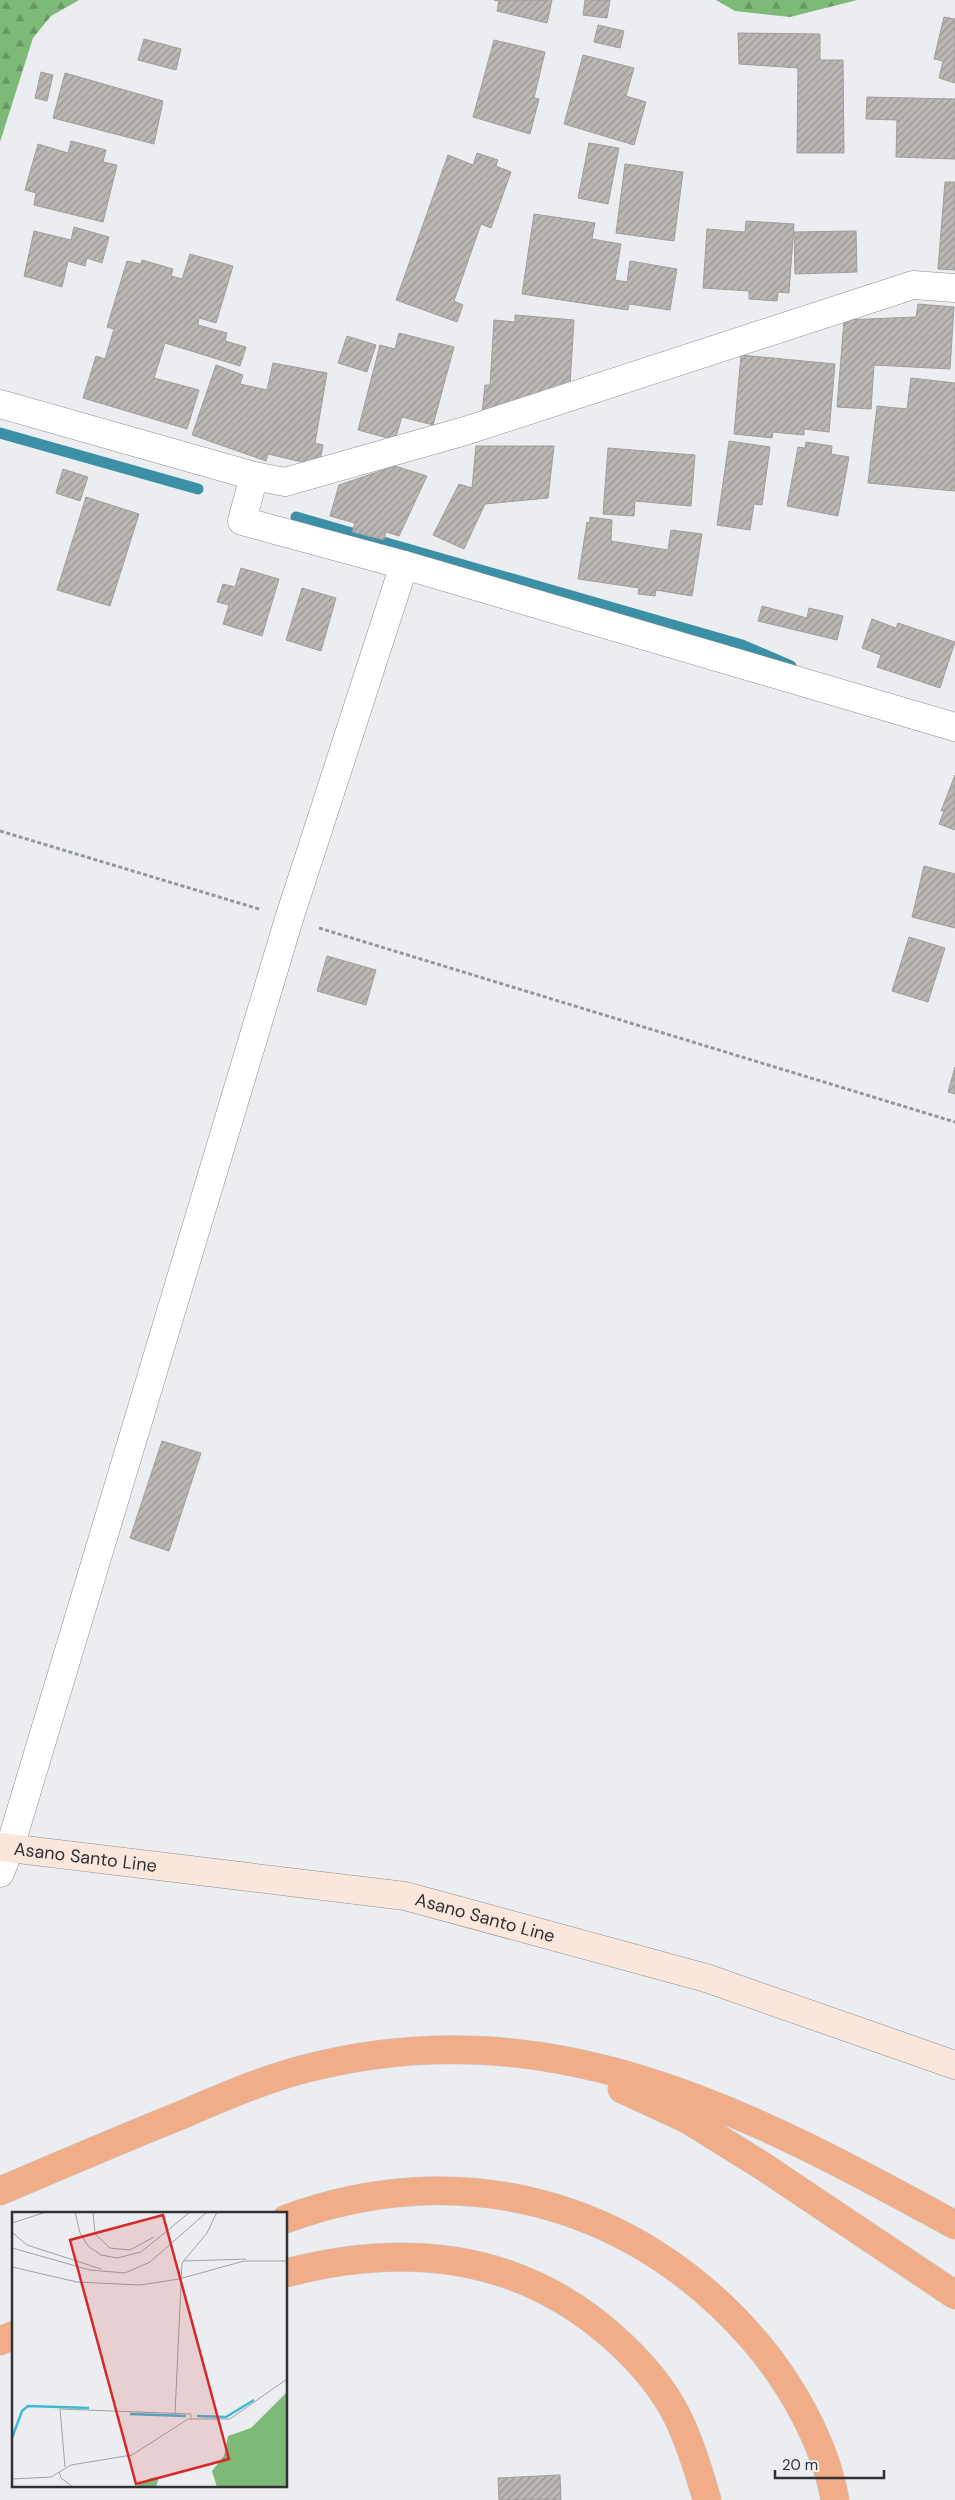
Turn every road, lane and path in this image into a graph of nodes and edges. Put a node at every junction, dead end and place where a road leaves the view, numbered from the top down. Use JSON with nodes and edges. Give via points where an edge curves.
{"nodes":[{"id":1,"x":955,"y":288,"type":"edge"},
{"id":2,"x":0,"y":404,"type":"edge"},
{"id":3,"x":254,"y":476,"type":"junction"},
{"id":4,"x":404,"y":565,"type":"junction"},
{"id":5,"x":955,"y":727,"type":"edge"},
{"id":6,"x":0,"y":831,"type":"edge"},
{"id":7,"x":289,"y":919,"type":"junction"},
{"id":8,"x":955,"y":1122,"type":"edge"},
{"id":9,"x":5,"y":1847,"type":"edge"},
{"id":10,"x":0,"y":1873,"type":"edge"},
{"id":11,"x":466,"y":2048,"type":"junction"},
{"id":12,"x":955,"y":2065,"type":"edge"},
{"id":13,"x":0,"y":2191,"type":"edge"},
{"id":14,"x":288,"y":2218,"type":"edge"},
{"id":15,"x":955,"y":2225,"type":"edge"},
{"id":16,"x":288,"y":2272,"type":"edge"},
{"id":17,"x":955,"y":2296,"type":"edge"},
{"id":18,"x":12,"y":2336,"type":"edge"},
{"id":19,"x":0,"y":2341,"type":"edge"},
{"id":20,"x":12,"y":2355,"type":"edge"},
{"id":21,"x":0,"y":2359,"type":"edge"},
{"id":22,"x":707,"y":2500,"type":"edge"},
{"id":23,"x":835,"y":2500,"type":"edge"}],
"edges":[{"from":1,"to":3,"type":"street","via":[[913,285],[465,431],[285,482]]},
{"from":2,"to":3,"type":"street"},
{"from":3,"to":4,"type":"street","via":[[242,521]]},
{"from":4,"to":5,"type":"street"},
{"from":4,"to":7,"type":"street"},
{"from":6,"to":7,"type":"path"},
{"from":7,"to":8,"type":"path"},
{"from":7,"to":9,"type":"street"},
{"from":9,"to":10,"type":"street"},
{"from":9,"to":12,"type":"main road","name":"Asano Santo Line","via":[[405,1896],[706,1978]]},
{"from":11,"to":13,"type":"highway","via":[[413,2050],[308,2068],[253,2085]]},
{"from":11,"to":15,"type":"highway","via":[[516,2052],[614,2071],[709,2102],[846,2165]]},
{"from":11,"to":17,"type":"highway","via":[[516,2056],[602,2080],[687,2119]]},
{"from":14,"to":23,"type":"highway","via":[[361,2198],[413,2192],[459,2192],[507,2196],[554,2207],[605,2225],[654,2252],[699,2284],[773,2362],[800,2404],[820,2449]]},
{"from":16,"to":22,"type":"highway","via":[[311,2266],[409,2256],[468,2263],[509,2274],[556,2294],[594,2320],[656,2383],[688,2441]]},
{"from":18,"to":19,"type":"highway"},
{"from":20,"to":21,"type":"highway"}]}
